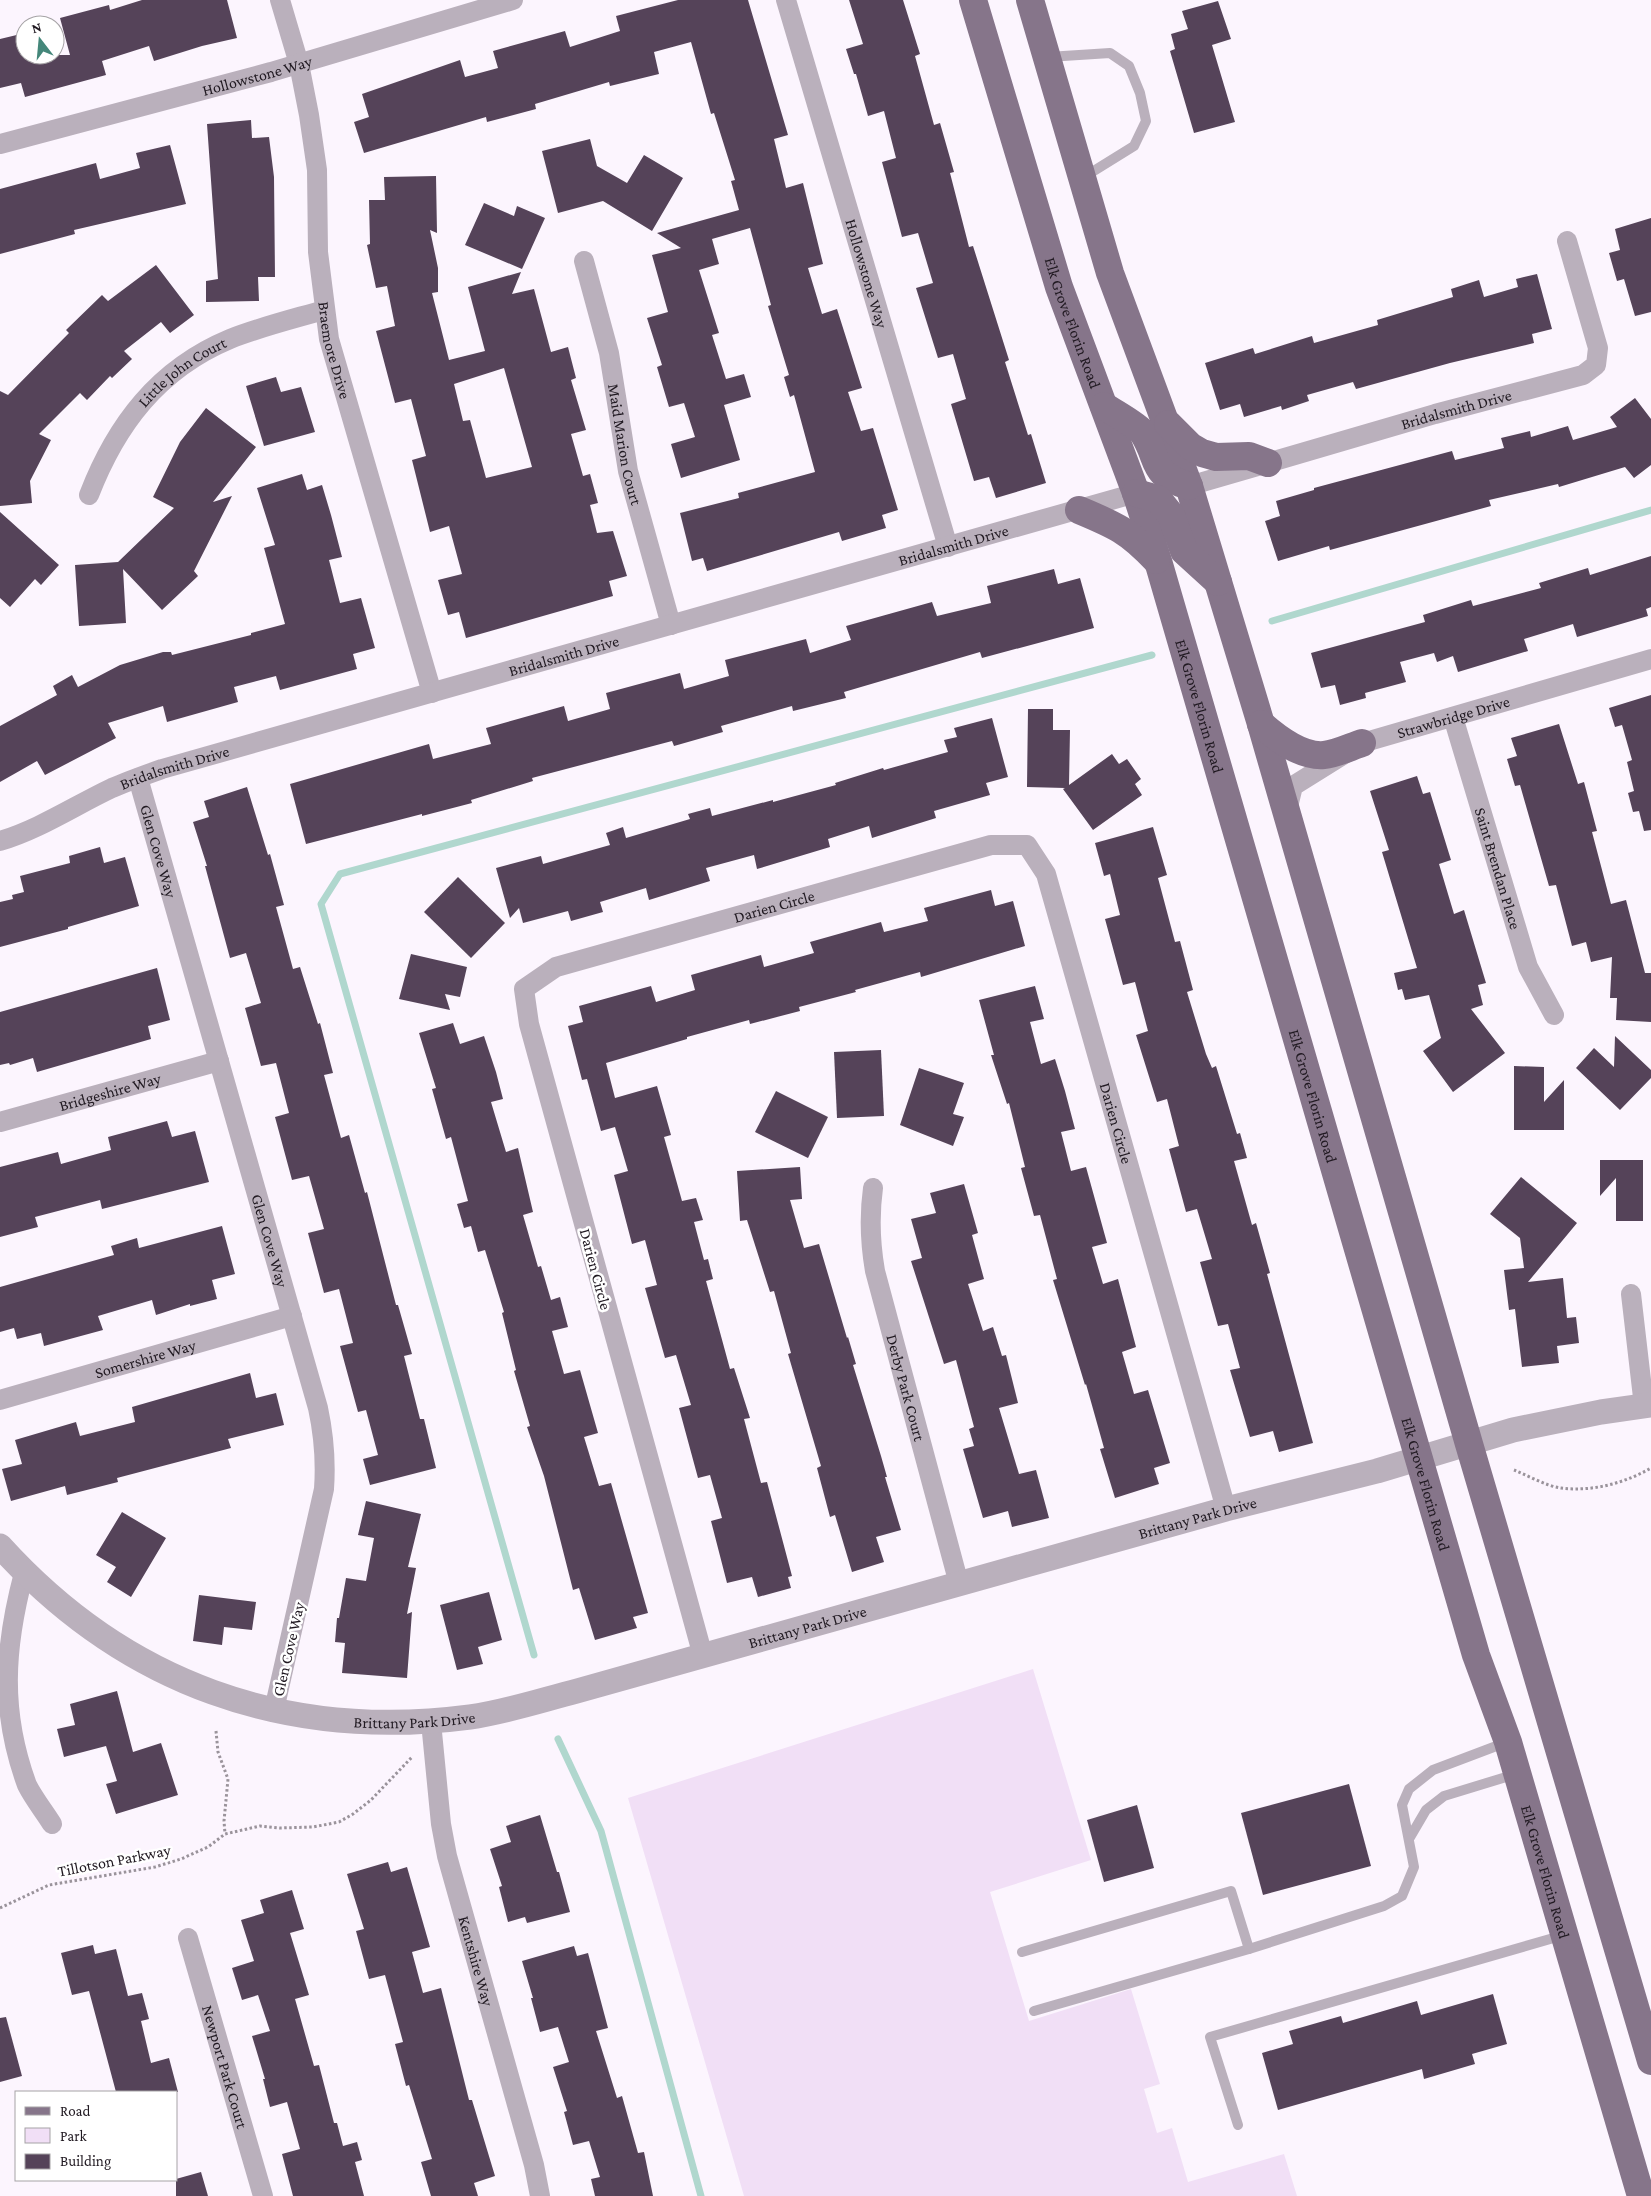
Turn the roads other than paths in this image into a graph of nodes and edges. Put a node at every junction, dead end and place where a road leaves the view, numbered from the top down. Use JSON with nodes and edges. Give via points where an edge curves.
{"nodes":[{"id":1,"x":280,"y":0,"type":"edge"},
{"id":2,"x":514,"y":0,"type":"edge"},
{"id":3,"x":786,"y":0,"type":"edge"},
{"id":4,"x":973,"y":0,"type":"edge"},
{"id":5,"x":1030,"y":0,"type":"edge"},
{"id":6,"x":1047,"y":57,"type":"junction"},
{"id":7,"x":299,"y":64,"type":"junction"},
{"id":8,"x":0,"y":144,"type":"edge"},
{"id":9,"x":1081,"y":179,"type":"junction"},
{"id":10,"x":1567,"y":241,"type":"dead end"},
{"id":11,"x":584,"y":261,"type":"dead end"},
{"id":12,"x":324,"y":310,"type":"junction"},
{"id":13,"x":1104,"y":406,"type":"junction"},
{"id":14,"x":1164,"y":420,"type":"junction"},
{"id":15,"x":1268,"y":463,"type":"junction"},
{"id":16,"x":1188,"y":486,"type":"junction"},
{"id":17,"x":1136,"y":493,"type":"junction"},
{"id":18,"x":89,"y":495,"type":"dead end"},
{"id":19,"x":1078,"y":510,"type":"junction"},
{"id":20,"x":948,"y":547,"type":"junction"},
{"id":21,"x":1158,"y":561,"type":"junction"},
{"id":22,"x":1218,"y":582,"type":"junction"},
{"id":23,"x":671,"y":625,"type":"junction"},
{"id":24,"x":1651,"y":659,"type":"edge"},
{"id":25,"x":432,"y":693,"type":"junction"},
{"id":26,"x":1453,"y":716,"type":"junction"},
{"id":27,"x":1262,"y":724,"type":"junction"},
{"id":28,"x":1362,"y":743,"type":"junction"},
{"id":29,"x":138,"y":778,"type":"junction"},
{"id":30,"x":1286,"y":813,"type":"junction"},
{"id":31,"x":0,"y":841,"type":"edge"},
{"id":32,"x":1554,"y":1015,"type":"dead end"},
{"id":33,"x":219,"y":1061,"type":"junction"},
{"id":34,"x":0,"y":1122,"type":"edge"},
{"id":35,"x":873,"y":1188,"type":"dead end"},
{"id":36,"x":1631,"y":1294,"type":"dead end"},
{"id":37,"x":292,"y":1316,"type":"junction"},
{"id":38,"x":0,"y":1400,"type":"edge"},
{"id":39,"x":1648,"y":1406,"type":"edge"},
{"id":40,"x":1469,"y":1444,"type":"junction"},
{"id":41,"x":1418,"y":1458,"type":"junction"},
{"id":42,"x":1226,"y":1509,"type":"junction"},
{"id":43,"x":0,"y":1546,"type":"edge"},
{"id":44,"x":24,"y":1573,"type":"junction"},
{"id":45,"x":959,"y":1584,"type":"junction"},
{"id":46,"x":703,"y":1656,"type":"junction"},
{"id":47,"x":274,"y":1710,"type":"junction"},
{"id":48,"x":431,"y":1722,"type":"junction"},
{"id":49,"x":1508,"y":1742,"type":"junction"},
{"id":50,"x":1517,"y":1773,"type":"junction"},
{"id":51,"x":52,"y":1824,"type":"dead end"},
{"id":52,"x":1409,"y":1839,"type":"junction"},
{"id":53,"x":1565,"y":1935,"type":"junction"},
{"id":54,"x":188,"y":1938,"type":"dead end"},
{"id":55,"x":1249,"y":1950,"type":"junction"},
{"id":56,"x":1022,"y":1952,"type":"dead end"},
{"id":57,"x":1625,"y":1975,"type":"junction"},
{"id":58,"x":1651,"y":2007,"type":"edge"},
{"id":59,"x":1034,"y":2011,"type":"dead end"},
{"id":60,"x":1651,"y":2061,"type":"edge"},
{"id":61,"x":1238,"y":2125,"type":"dead end"},
{"id":62,"x":263,"y":2196,"type":"edge"},
{"id":63,"x":540,"y":2196,"type":"edge"},
{"id":64,"x":1641,"y":2196,"type":"edge"}],
"edges":[{"from":1,"to":7,"type":"street","name":"Braemore Drive"},
{"from":2,"to":7,"type":"street","name":"Hollowstone Way"},
{"from":3,"to":20,"type":"street","name":"Hollowstone Way"},
{"from":4,"to":13,"type":"main road","name":"Elk Grove Florin Road","via":[[1059,287]]},
{"from":5,"to":6,"type":"main road"},
{"from":6,"to":9,"type":"main road"},
{"from":6,"to":9,"type":"lane","via":[[1110,53],[1129,66],[1140,92],[1146,121],[1134,146]]},
{"from":7,"to":8,"type":"street","name":"Hollowstone Way"},
{"from":7,"to":12,"type":"street","name":"Braemore Drive","via":[[317,170],[318,252]]},
{"from":9,"to":14,"type":"main road","via":[[1110,273]]},
{"from":10,"to":15,"type":"street","name":"Bridalsmith Drive","via":[[1598,348],[1596,365],[1583,375]]},
{"from":11,"to":23,"type":"street","name":"Maid Marion Court","via":[[609,353],[628,471]]},
{"from":12,"to":18,"type":"street","name":"Little John Court","via":[[229,340],[184,364],[129,417],[113,441]]},
{"from":12,"to":25,"type":"street","name":"Braemore Drive","via":[[335,365]]},
{"from":13,"to":16,"type":"main road","via":[[1142,432],[1158,468],[1172,480]]},
{"from":13,"to":17,"type":"main road","name":"Elk Grove Florin Road"},
{"from":14,"to":15,"type":"main road","via":[[1190,446],[1202,453],[1216,457],[1249,456]]},
{"from":14,"to":16,"type":"main road"},
{"from":15,"to":16,"type":"street","name":"Bridalsmith Drive"},
{"from":16,"to":22,"type":"main road"},
{"from":17,"to":19,"type":"street","name":"Bridalsmith Drive"},
{"from":17,"to":21,"type":"main road","name":"Elk Grove Florin Road"},
{"from":17,"to":22,"type":"main road","via":[[1158,499],[1170,514],[1184,551]]},
{"from":19,"to":20,"type":"street","name":"Bridalsmith Drive"},
{"from":19,"to":21,"type":"main road","via":[[1135,538]]},
{"from":20,"to":23,"type":"street","name":"Bridalsmith Drive"},
{"from":21,"to":41,"type":"main road","name":"Elk Grove Florin Road"},
{"from":22,"to":27,"type":"main road"},
{"from":23,"to":25,"type":"street","name":"Bridalsmith Drive"},
{"from":24,"to":26,"type":"street","name":"Strawbridge Drive"},
{"from":25,"to":29,"type":"street","name":"Bridalsmith Drive"},
{"from":26,"to":28,"type":"street","name":"Strawbridge Drive"},
{"from":26,"to":32,"type":"street","name":"Saint Brendan Place","via":[[1528,967]]},
{"from":27,"to":28,"type":"main road","via":[[1283,741],[1306,752],[1324,755]]},
{"from":27,"to":30,"type":"main road"},
{"from":28,"to":30,"type":"street","name":"Strawbridge Drive","via":[[1293,786]]},
{"from":29,"to":31,"type":"street","name":"Bridalsmith Drive","via":[[111,788],[61,816]]},
{"from":29,"to":33,"type":"street","name":"Glen Cove Way"},
{"from":30,"to":40,"type":"main road"},
{"from":33,"to":34,"type":"street","name":"Bridgeshire Way"},
{"from":33,"to":37,"type":"street","name":"Glen Cove Way"},
{"from":35,"to":45,"type":"street","name":"Derby Park Court","via":[[870,1233],[875,1271]]},
{"from":36,"to":39,"type":"street"},
{"from":37,"to":38,"type":"street","name":"Somershire Way"},
{"from":37,"to":47,"type":"street","name":"Glen Cove Way","via":[[318,1408],[326,1461],[324,1489]]},
{"from":39,"to":40,"type":"street","name":"Brittany Park Drive","via":[[1548,1422]]},
{"from":40,"to":41,"type":"street","name":"Brittany Park Drive"},
{"from":40,"to":57,"type":"main road"},
{"from":41,"to":42,"type":"street","name":"Brittany Park Drive"},
{"from":41,"to":49,"type":"main road","name":"Elk Grove Florin Road","via":[[1476,1655]]},
{"from":42,"to":45,"type":"street","name":"Brittany Park Drive"},
{"from":42,"to":46,"type":"street","name":"Darien Circle","via":[[1046,874],[1027,846],[991,845],[556,966],[524,989],[529,1024]]},
{"from":43,"to":44,"type":"street","name":"Brittany Park Drive"},
{"from":44,"to":47,"type":"street","name":"Brittany Park Drive","via":[[65,1610],[158,1670],[211,1693]]},
{"from":44,"to":51,"type":"street","via":[[4,1655],[3,1708],[16,1761],[27,1786]]},
{"from":45,"to":46,"type":"street","name":"Brittany Park Drive"},
{"from":46,"to":48,"type":"street","name":"Brittany Park Drive","via":[[506,1710]]},
{"from":47,"to":48,"type":"street","name":"Brittany Park Drive","via":[[356,1723]]},
{"from":48,"to":63,"type":"street","name":"Kentshire Way","via":[[447,1856]]},
{"from":49,"to":50,"type":"main road","name":"Elk Grove Florin Road"},
{"from":49,"to":52,"type":"lane","via":[[1433,1770],[1409,1789],[1402,1805]]},
{"from":50,"to":52,"type":"lane","via":[[1444,1796],[1426,1810]]},
{"from":50,"to":53,"type":"main road","name":"Elk Grove Florin Road"},
{"from":52,"to":55,"type":"lane","via":[[1414,1867],[1402,1896],[1384,1906]]},
{"from":53,"to":61,"type":"lane","via":[[1210,2037]]},
{"from":53,"to":64,"type":"main road","name":"Elk Grove Florin Road"},
{"from":54,"to":62,"type":"street","name":"Newport Park Court"},
{"from":55,"to":56,"type":"lane","via":[[1232,1891]]},
{"from":55,"to":59,"type":"lane"},
{"from":57,"to":58,"type":"main road"},
{"from":57,"to":60,"type":"main road"}]}
